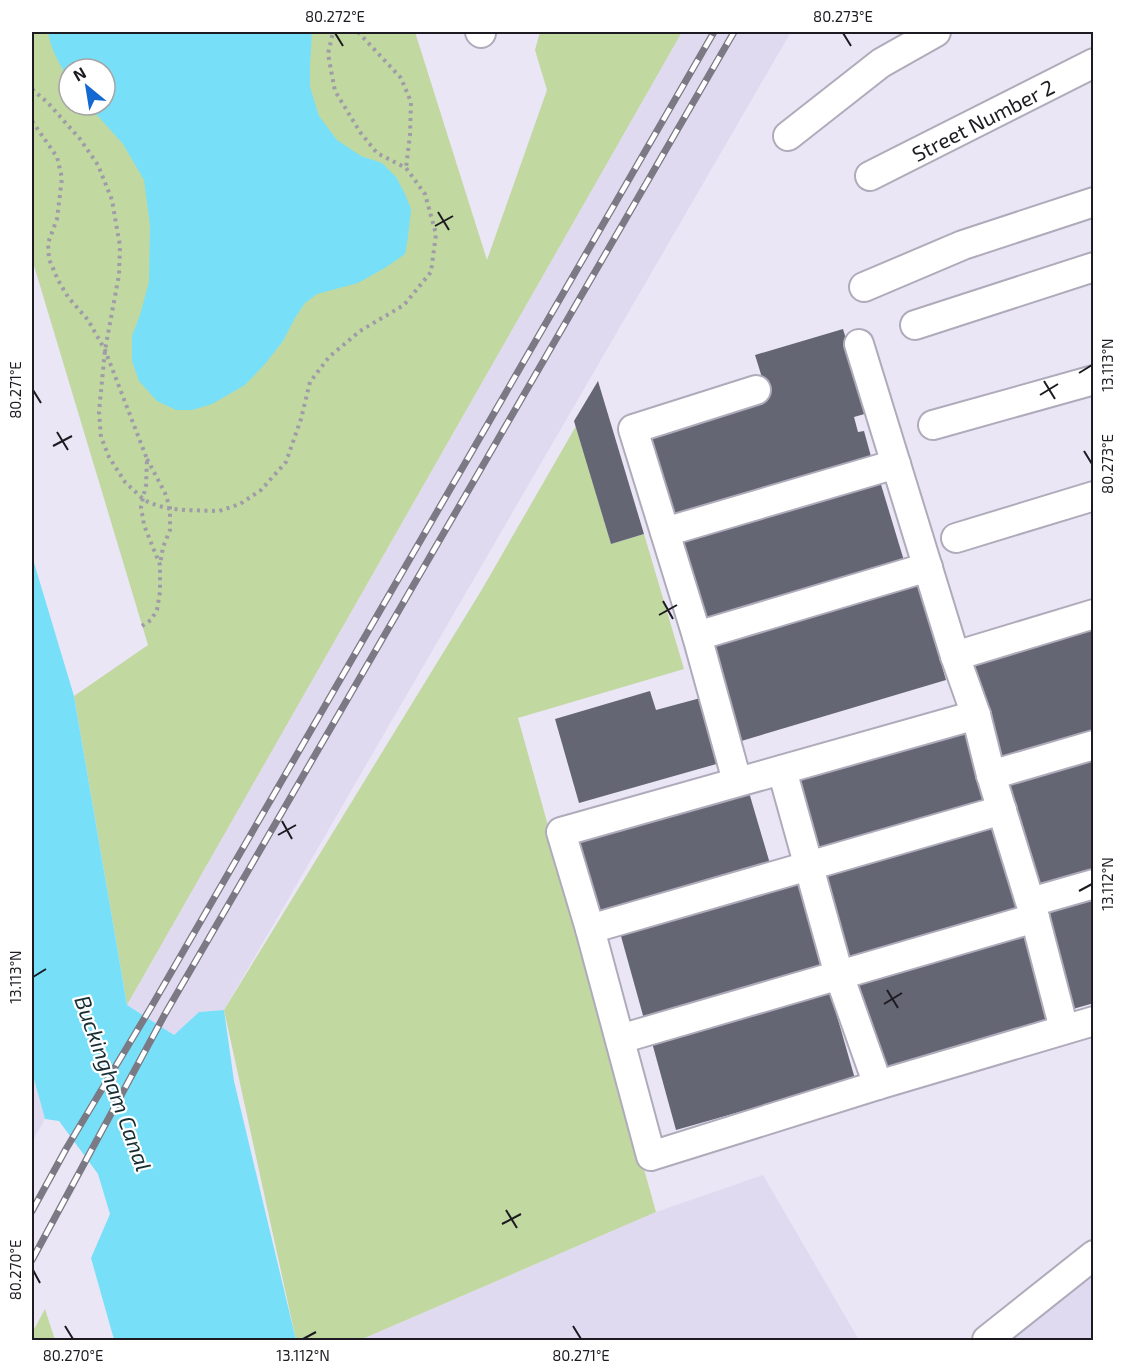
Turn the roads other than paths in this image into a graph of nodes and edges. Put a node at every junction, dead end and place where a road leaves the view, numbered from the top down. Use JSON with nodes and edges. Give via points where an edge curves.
{"nodes":[{"id":1,"x":936,"y":32,"type":"edge"},
{"id":2,"x":1094,"y":63,"type":"edge"},
{"id":3,"x":788,"y":136,"type":"dead end"},
{"id":4,"x":870,"y":176,"type":"dead end"},
{"id":5,"x":1094,"y":202,"type":"edge"},
{"id":6,"x":1094,"y":267,"type":"edge"},
{"id":7,"x":864,"y":286,"type":"dead end"},
{"id":8,"x":915,"y":325,"type":"dead end"},
{"id":9,"x":859,"y":344,"type":"dead end"},
{"id":10,"x":1094,"y":380,"type":"edge"},
{"id":11,"x":756,"y":390,"type":"dead end"},
{"id":12,"x":933,"y":425,"type":"dead end"},
{"id":13,"x":896,"y":464,"type":"junction"},
{"id":14,"x":1094,"y":496,"type":"edge"},
{"id":15,"x":665,"y":532,"type":"junction"},
{"id":16,"x":956,"y":538,"type":"dead end"},
{"id":17,"x":928,"y":567,"type":"junction"},
{"id":18,"x":1094,"y":614,"type":"edge"},
{"id":19,"x":697,"y":636,"type":"junction"},
{"id":20,"x":955,"y":656,"type":"junction"},
{"id":21,"x":976,"y":715,"type":"junction"},
{"id":22,"x":1094,"y":745,"type":"edge"},
{"id":23,"x":783,"y":770,"type":"junction"},
{"id":24,"x":991,"y":775,"type":"junction"},
{"id":25,"x":737,"y":782,"type":"junction"},
{"id":26,"x":1002,"y":810,"type":"junction"},
{"id":27,"x":808,"y":867,"type":"junction"},
{"id":28,"x":1094,"y":884,"type":"edge"},
{"id":29,"x":1033,"y":910,"type":"junction"},
{"id":30,"x":591,"y":929,"type":"junction"},
{"id":31,"x":839,"y":975,"type":"junction"},
{"id":32,"x":1094,"y":1021,"type":"edge"},
{"id":33,"x":1064,"y":1029,"type":"junction"},
{"id":34,"x":620,"y":1039,"type":"junction"},
{"id":35,"x":878,"y":1085,"type":"junction"},
{"id":36,"x":1094,"y":1255,"type":"edge"},
{"id":37,"x":987,"y":1341,"type":"edge"}],
"edges":[{"from":1,"to":3,"type":"street","via":[[881,63]]},
{"from":2,"to":4,"type":"street","name":"Street Number 2"},
{"from":5,"to":7,"type":"street","via":[[963,245]]},
{"from":6,"to":8,"type":"street"},
{"from":9,"to":13,"type":"street"},
{"from":10,"to":12,"type":"street"},
{"from":11,"to":15,"type":"street","via":[[633,429]]},
{"from":13,"to":15,"type":"street"},
{"from":13,"to":17,"type":"street"},
{"from":14,"to":16,"type":"street"},
{"from":15,"to":19,"type":"street"},
{"from":17,"to":19,"type":"street"},
{"from":17,"to":20,"type":"street"},
{"from":18,"to":20,"type":"street"},
{"from":19,"to":25,"type":"street"},
{"from":20,"to":21,"type":"street"},
{"from":21,"to":23,"type":"street"},
{"from":21,"to":24,"type":"street"},
{"from":22,"to":24,"type":"street"},
{"from":23,"to":25,"type":"street"},
{"from":23,"to":27,"type":"street"},
{"from":24,"to":26,"type":"street"},
{"from":25,"to":30,"type":"street","via":[[561,832]]},
{"from":26,"to":27,"type":"street"},
{"from":26,"to":29,"type":"street"},
{"from":27,"to":30,"type":"street"},
{"from":27,"to":31,"type":"street"},
{"from":28,"to":29,"type":"street"},
{"from":29,"to":31,"type":"street"},
{"from":29,"to":33,"type":"street"},
{"from":30,"to":34,"type":"street"},
{"from":31,"to":34,"type":"street"},
{"from":31,"to":35,"type":"street"},
{"from":32,"to":33,"type":"street"},
{"from":33,"to":35,"type":"street"},
{"from":34,"to":35,"type":"street","via":[[651,1156]]},
{"from":36,"to":37,"type":"street"}]}
